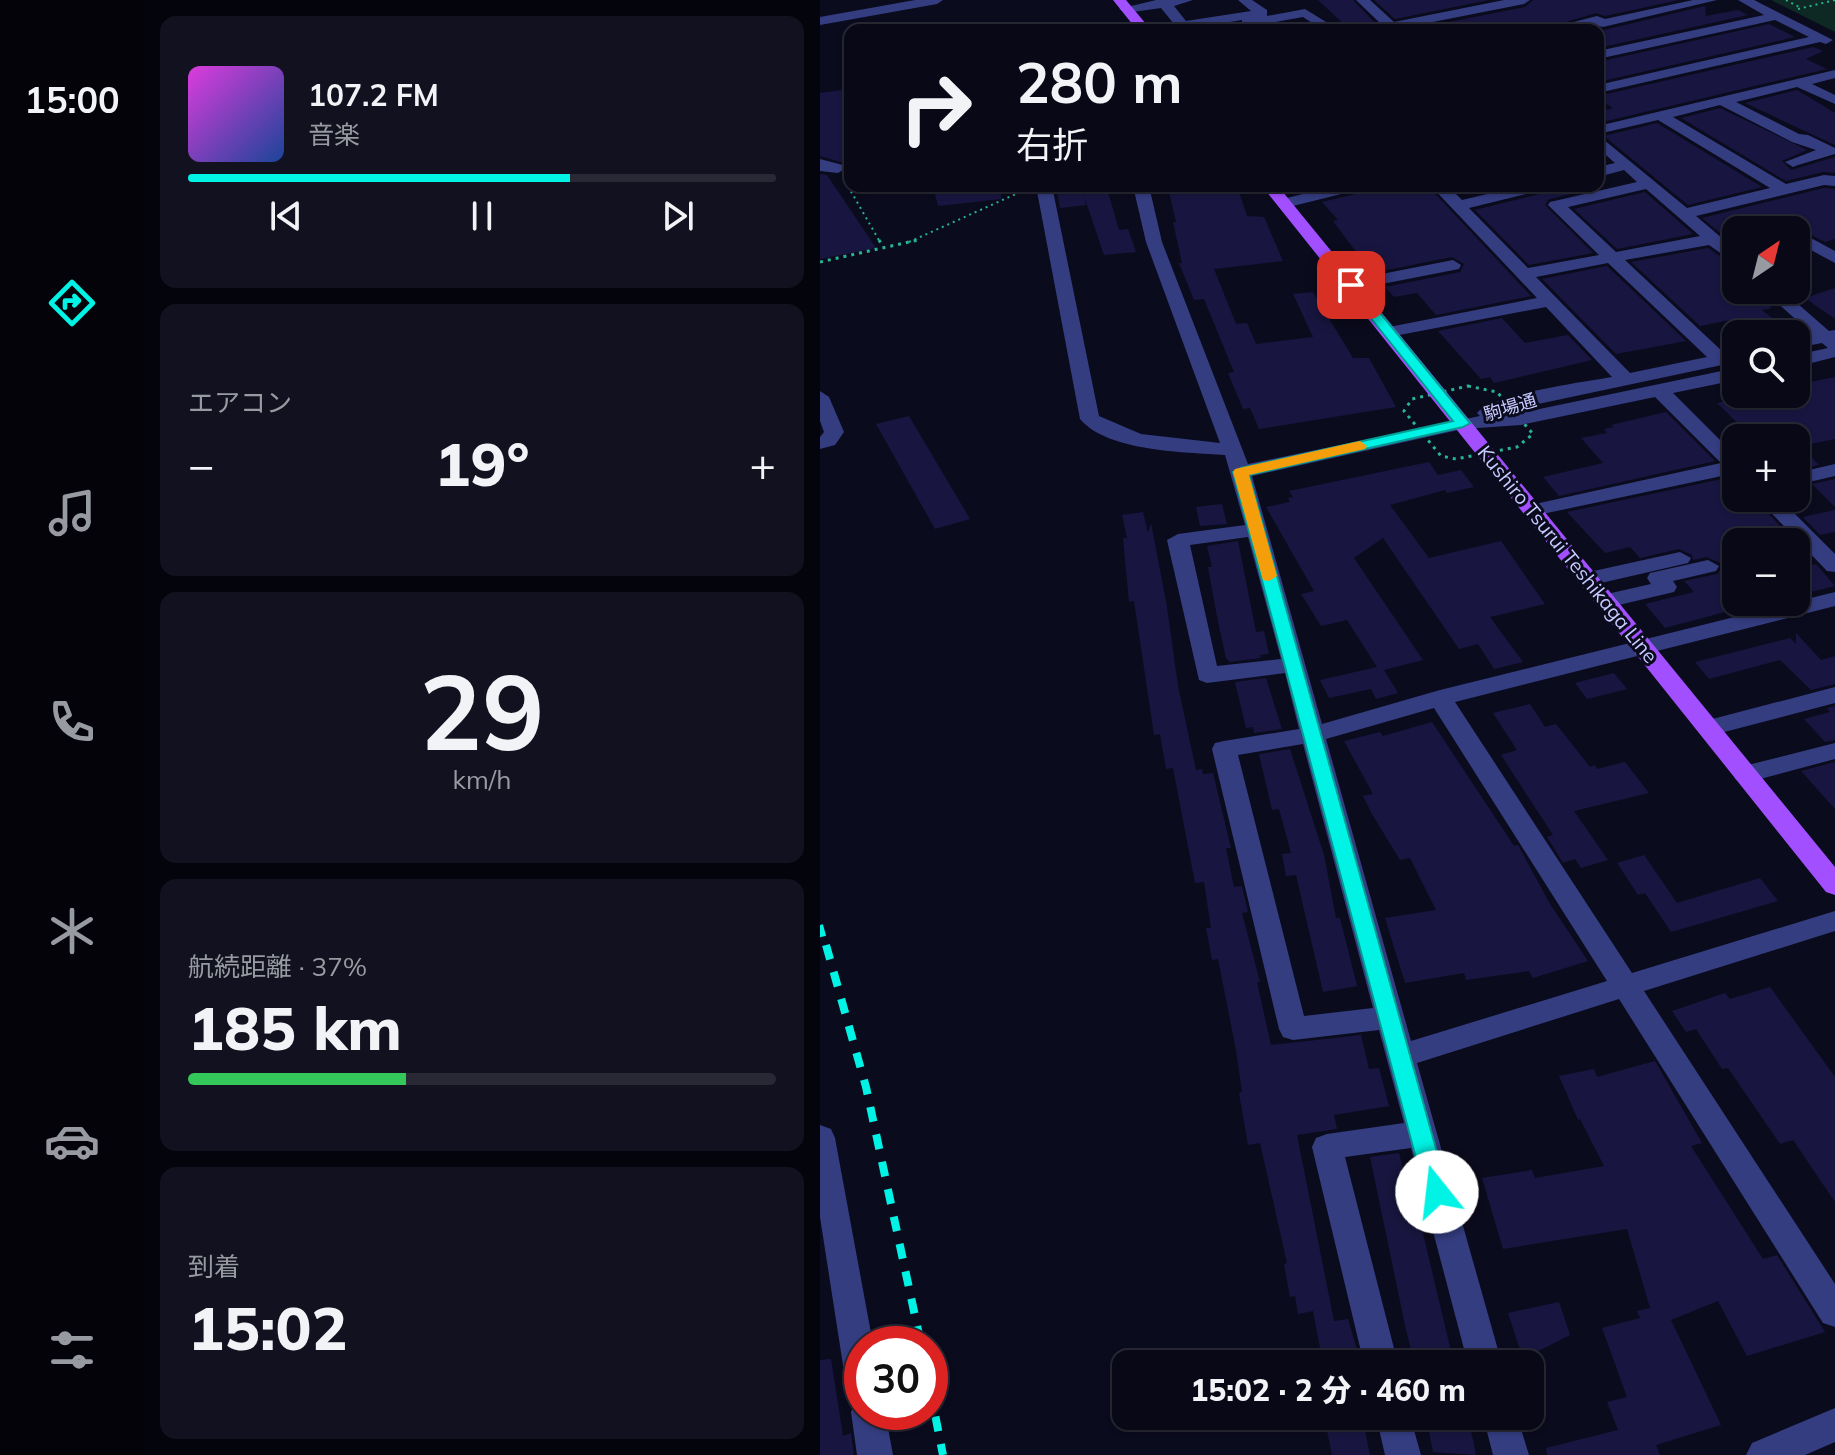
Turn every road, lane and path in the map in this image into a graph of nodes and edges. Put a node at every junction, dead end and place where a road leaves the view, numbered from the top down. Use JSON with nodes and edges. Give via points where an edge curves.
{"nodes":[{"id":1,"x":830,"y":0,"type":"edge"},
{"id":2,"x":937,"y":0,"type":"edge"},
{"id":3,"x":1187,"y":0,"type":"edge"},
{"id":4,"x":1309,"y":0,"type":"edge"},
{"id":5,"x":1362,"y":0,"type":"edge"},
{"id":6,"x":1432,"y":0,"type":"edge"},
{"id":7,"x":1711,"y":0,"type":"edge"},
{"id":8,"x":1744,"y":0,"type":"edge"},
{"id":9,"x":1786,"y":0,"type":"edge"},
{"id":10,"x":1835,"y":0,"type":"edge"},
{"id":11,"x":1245,"y":1,"type":"edge"},
{"id":12,"x":1515,"y":1,"type":"edge"},
{"id":13,"x":1829,"y":1,"type":"edge"},
{"id":14,"x":903,"y":2,"type":"edge"},
{"id":15,"x":1123,"y":4,"type":"edge"},
{"id":16,"x":1167,"y":6,"type":"edge"},
{"id":17,"x":1802,"y":8,"type":"junction"},
{"id":18,"x":840,"y":11,"type":"junction"},
{"id":19,"x":1782,"y":14,"type":"junction"},
{"id":20,"x":1449,"y":15,"type":"junction"},
{"id":21,"x":820,"y":18,"type":"edge"},
{"id":22,"x":849,"y":24,"type":"edge"},
{"id":23,"x":1139,"y":24,"type":"edge"},
{"id":24,"x":1181,"y":24,"type":"edge"},
{"id":25,"x":1195,"y":24,"type":"edge"},
{"id":26,"x":1243,"y":24,"type":"edge"},
{"id":27,"x":1322,"y":24,"type":"edge"},
{"id":28,"x":1335,"y":24,"type":"edge"},
{"id":29,"x":1389,"y":24,"type":"edge"},
{"id":30,"x":1396,"y":24,"type":"edge"},
{"id":31,"x":1460,"y":24,"type":"edge"},
{"id":32,"x":1578,"y":24,"type":"edge"},
{"id":33,"x":844,"y":25,"type":"edge"},
{"id":34,"x":820,"y":29,"type":"edge"},
{"id":35,"x":1829,"y":42,"type":"edge"},
{"id":36,"x":1655,"y":43,"type":"junction"},
{"id":37,"x":1669,"y":51,"type":"dead end"},
{"id":38,"x":1604,"y":54,"type":"edge"},
{"id":39,"x":1683,"y":59,"type":"dead end"},
{"id":40,"x":1697,"y":67,"type":"junction"},
{"id":41,"x":1835,"y":74,"type":"edge"},
{"id":42,"x":1799,"y":83,"type":"junction"},
{"id":43,"x":1604,"y":88,"type":"edge"},
{"id":44,"x":1747,"y":95,"type":"junction"},
{"id":45,"x":1835,"y":100,"type":"edge"},
{"id":46,"x":1723,"y":101,"type":"junction"},
{"id":47,"x":1661,"y":116,"type":"junction"},
{"id":48,"x":1604,"y":129,"type":"edge"},
{"id":49,"x":1604,"y":145,"type":"edge"},
{"id":50,"x":1793,"y":162,"type":"dead end"},
{"id":51,"x":820,"y":164,"type":"edge"},
{"id":52,"x":1626,"y":165,"type":"junction"},
{"id":53,"x":838,"y":168,"type":"joint"},
{"id":54,"x":1604,"y":170,"type":"edge"},
{"id":55,"x":844,"y":179,"type":"edge"},
{"id":56,"x":1835,"y":181,"type":"edge"},
{"id":57,"x":1649,"y":184,"type":"junction"},
{"id":58,"x":1783,"y":189,"type":"junction"},
{"id":59,"x":852,"y":192,"type":"edge"},
{"id":60,"x":1020,"y":192,"type":"edge"},
{"id":61,"x":1045,"y":192,"type":"edge"},
{"id":62,"x":1142,"y":192,"type":"edge"},
{"id":63,"x":1275,"y":192,"type":"edge"},
{"id":64,"x":1330,"y":192,"type":"edge"},
{"id":65,"x":1445,"y":192,"type":"edge"},
{"id":66,"x":1516,"y":192,"type":"edge"},
{"id":67,"x":1285,"y":203,"type":"junction"},
{"id":68,"x":1459,"y":206,"type":"junction"},
{"id":69,"x":1683,"y":214,"type":"junction"},
{"id":70,"x":1713,"y":239,"type":"junction"},
{"id":71,"x":1810,"y":243,"type":"edge"},
{"id":72,"x":883,"y":247,"type":"junction"},
{"id":73,"x":1722,"y":247,"type":"edge"},
{"id":74,"x":1613,"y":258,"type":"junction"},
{"id":75,"x":1835,"y":258,"type":"edge"},
{"id":76,"x":820,"y":262,"type":"edge"},
{"id":77,"x":1453,"y":265,"type":"dead end"},
{"id":78,"x":1524,"y":274,"type":"junction"},
{"id":79,"x":1351,"y":285,"type":"junction"},
{"id":80,"x":1550,"y":301,"type":"junction"},
{"id":81,"x":1788,"y":304,"type":"edge"},
{"id":82,"x":1389,"y":332,"type":"junction"},
{"id":83,"x":1833,"y":342,"type":"edge"},
{"id":84,"x":1810,"y":343,"type":"edge"},
{"id":85,"x":1722,"y":353,"type":"edge"},
{"id":86,"x":1810,"y":354,"type":"edge"},
{"id":87,"x":1722,"y":359,"type":"edge"},
{"id":88,"x":1722,"y":377,"type":"edge"},
{"id":89,"x":1626,"y":380,"type":"junction"},
{"id":90,"x":1660,"y":391,"type":"junction"},
{"id":91,"x":820,"y":397,"type":"edge"},
{"id":92,"x":1463,"y":423,"type":"junction"},
{"id":93,"x":820,"y":443,"type":"edge"},
{"id":94,"x":1722,"y":453,"type":"edge"},
{"id":95,"x":1236,"y":461,"type":"junction"},
{"id":96,"x":1722,"y":469,"type":"edge"},
{"id":97,"x":1835,"y":470,"type":"edge"},
{"id":98,"x":1810,"y":476,"type":"edge"},
{"id":99,"x":1533,"y":510,"type":"junction"},
{"id":100,"x":1781,"y":512,"type":"edge"},
{"id":101,"x":1257,"y":530,"type":"junction"},
{"id":102,"x":1835,"y":566,"type":"edge"},
{"id":103,"x":1588,"y":579,"type":"junction"},
{"id":104,"x":1835,"y":599,"type":"edge"},
{"id":105,"x":1606,"y":601,"type":"junction"},
{"id":106,"x":1643,"y":647,"type":"junction"},
{"id":107,"x":1293,"y":665,"type":"junction"},
{"id":108,"x":1835,"y":695,"type":"edge"},
{"id":109,"x":1440,"y":698,"type":"junction"},
{"id":110,"x":1709,"y":728,"type":"junction"},
{"id":111,"x":1312,"y":735,"type":"junction"},
{"id":112,"x":1835,"y":751,"type":"edge"},
{"id":113,"x":1745,"y":774,"type":"junction"},
{"id":114,"x":1835,"y":885,"type":"edge"},
{"id":115,"x":1835,"y":921,"type":"edge"},
{"id":116,"x":1628,"y":988,"type":"junction"},
{"id":117,"x":1391,"y":1017,"type":"junction"},
{"id":118,"x":1402,"y":1056,"type":"junction"},
{"id":119,"x":1420,"y":1134,"type":"junction"},
{"id":120,"x":820,"y":1138,"type":"edge"},
{"id":121,"x":1835,"y":1312,"type":"edge"},
{"id":122,"x":854,"y":1326,"type":"edge"},
{"id":123,"x":1378,"y":1350,"type":"edge"},
{"id":124,"x":1481,"y":1350,"type":"edge"},
{"id":125,"x":1835,"y":1425,"type":"edge"},
{"id":126,"x":871,"y":1430,"type":"edge"},
{"id":127,"x":1397,"y":1430,"type":"edge"},
{"id":128,"x":1504,"y":1430,"type":"edge"},
{"id":129,"x":875,"y":1455,"type":"edge"},
{"id":130,"x":1403,"y":1455,"type":"edge"},
{"id":131,"x":1511,"y":1455,"type":"edge"},
{"id":132,"x":1764,"y":1455,"type":"edge"}],
"edges":[{"from":1,"to":18,"type":"street"},
{"from":2,"to":14,"type":"street"},
{"from":3,"to":16,"type":"street"},
{"from":4,"to":28,"type":"street"},
{"from":5,"to":29,"type":"street"},
{"from":6,"to":20,"type":"street"},
{"from":7,"to":32,"type":"street"},
{"from":8,"to":19,"type":"street"},
{"from":9,"to":17,"type":"path"},
{"from":10,"to":13,"type":"path"},
{"from":11,"to":25,"type":"street","via":[[1262,13]]},
{"from":12,"to":20,"type":"street"},
{"from":13,"to":17,"type":"path"},
{"from":14,"to":18,"type":"street"},
{"from":14,"to":21,"type":"street"},
{"from":14,"to":22,"type":"street","via":[[908,14]]},
{"from":15,"to":16,"type":"street"},
{"from":15,"to":23,"type":"main road"},
{"from":16,"to":24,"type":"street"},
{"from":17,"to":19,"type":"path"},
{"from":18,"to":21,"type":"street"},
{"from":19,"to":35,"type":"street"},
{"from":19,"to":36,"type":"street"},
{"from":20,"to":30,"type":"street","via":[[1422,14]]},
{"from":20,"to":31,"type":"street"},
{"from":26,"to":27,"type":"street","via":[[1305,13]]},
{"from":33,"to":34,"type":"street"},
{"from":35,"to":40,"type":"street"},
{"from":36,"to":37,"type":"street"},
{"from":36,"to":38,"type":"street"},
{"from":39,"to":40,"type":"street"},
{"from":40,"to":43,"type":"street"},
{"from":40,"to":44,"type":"street"},
{"from":41,"to":42,"type":"street"},
{"from":42,"to":44,"type":"street"},
{"from":42,"to":45,"type":"street"},
{"from":44,"to":46,"type":"street"},
{"from":46,"to":47,"type":"street"},
{"from":46,"to":50,"type":"street","via":[[1830,151]]},
{"from":47,"to":48,"type":"street"},
{"from":47,"to":58,"type":"street"},
{"from":49,"to":52,"type":"street"},
{"from":51,"to":53,"type":"street"},
{"from":52,"to":54,"type":"street"},
{"from":52,"to":57,"type":"street"},
{"from":53,"to":55,"type":"path"},
{"from":56,"to":58,"type":"street"},
{"from":57,"to":69,"type":"street"},
{"from":57,"to":74,"type":"street","via":[[1556,205]]},
{"from":58,"to":69,"type":"street"},
{"from":59,"to":72,"type":"path"},
{"from":60,"to":72,"type":"path","via":[[917,240]]},
{"from":61,"to":95,"type":"street","via":[[1090,419],[1104,430]]},
{"from":62,"to":95,"type":"street","via":[[1154,242]]},
{"from":63,"to":67,"type":"main road","name":"Kushiro Tsurui Teshikaga Line"},
{"from":64,"to":67,"type":"street"},
{"from":65,"to":68,"type":"street"},
{"from":66,"to":68,"type":"street"},
{"from":67,"to":79,"type":"main road","name":"Kushiro Tsurui Teshikaga Line"},
{"from":68,"to":78,"type":"street"},
{"from":69,"to":70,"type":"street"},
{"from":70,"to":73,"type":"street"},
{"from":70,"to":74,"type":"street"},
{"from":71,"to":75,"type":"street"},
{"from":72,"to":76,"type":"path"},
{"from":74,"to":78,"type":"street"},
{"from":74,"to":85,"type":"street"},
{"from":77,"to":79,"type":"street"},
{"from":78,"to":80,"type":"street"},
{"from":79,"to":82,"type":"main road","name":"Kushiro Tsurui Teshikaga Line"},
{"from":80,"to":82,"type":"street"},
{"from":80,"to":89,"type":"street"},
{"from":81,"to":83,"type":"street"},
{"from":82,"to":92,"type":"main road","name":"Kushiro Tsurui Teshikaga Line"},
{"from":83,"to":84,"type":"street"},
{"from":83,"to":86,"type":"street"},
{"from":87,"to":89,"type":"street","name":"駒場通"},
{"from":88,"to":90,"type":"street","name":"駒場通"},
{"from":89,"to":92,"type":"street","name":"駒場通","via":[[1508,404]]},
{"from":90,"to":92,"type":"street","name":"駒場通","via":[[1521,419]]},
{"from":90,"to":94,"type":"street"},
{"from":91,"to":93,"type":"street","via":[[834,432]]},
{"from":92,"to":95,"type":"street"},
{"from":92,"to":99,"type":"main road","name":"Kushiro Tsurui Teshikaga Line"},
{"from":95,"to":101,"type":"street"},
{"from":96,"to":99,"type":"street"},
{"from":97,"to":98,"type":"street"},
{"from":99,"to":103,"type":"main road","name":"Kushiro Tsurui Teshikaga Line"},
{"from":100,"to":102,"type":"street"},
{"from":101,"to":107,"type":"street"},
{"from":101,"to":107,"type":"street","via":[[1178,540],[1207,675]]},
{"from":103,"to":105,"type":"main road","name":"Kushiro Tsurui Teshikaga Line"},
{"from":103,"to":105,"type":"street","via":[[1704,559],[1658,578],[1666,587]]},
{"from":104,"to":106,"type":"street"},
{"from":105,"to":106,"type":"main road","name":"Kushiro Tsurui Teshikaga Line"},
{"from":106,"to":109,"type":"street"},
{"from":106,"to":110,"type":"main road","name":"Kushiro Tsurui Teshikaga Line"},
{"from":107,"to":111,"type":"street"},
{"from":108,"to":110,"type":"street"},
{"from":109,"to":111,"type":"street"},
{"from":109,"to":116,"type":"street"},
{"from":110,"to":113,"type":"main road","name":"Kushiro Tsurui Teshikaga Line"},
{"from":111,"to":117,"type":"street"},
{"from":111,"to":117,"type":"street","via":[[1224,749],[1293,1029]]},
{"from":112,"to":113,"type":"street"},
{"from":113,"to":114,"type":"main road","name":"Kushiro Tsurui Teshikaga Line"},
{"from":115,"to":116,"type":"street"},
{"from":116,"to":118,"type":"street"},
{"from":116,"to":121,"type":"street"},
{"from":117,"to":118,"type":"street"},
{"from":118,"to":119,"type":"street"},
{"from":119,"to":123,"type":"street","via":[[1327,1147]]},
{"from":119,"to":124,"type":"street"},
{"from":120,"to":122,"type":"street"},
{"from":125,"to":132,"type":"street"},
{"from":126,"to":129,"type":"street"},
{"from":127,"to":130,"type":"street"},
{"from":128,"to":131,"type":"street"}]}
